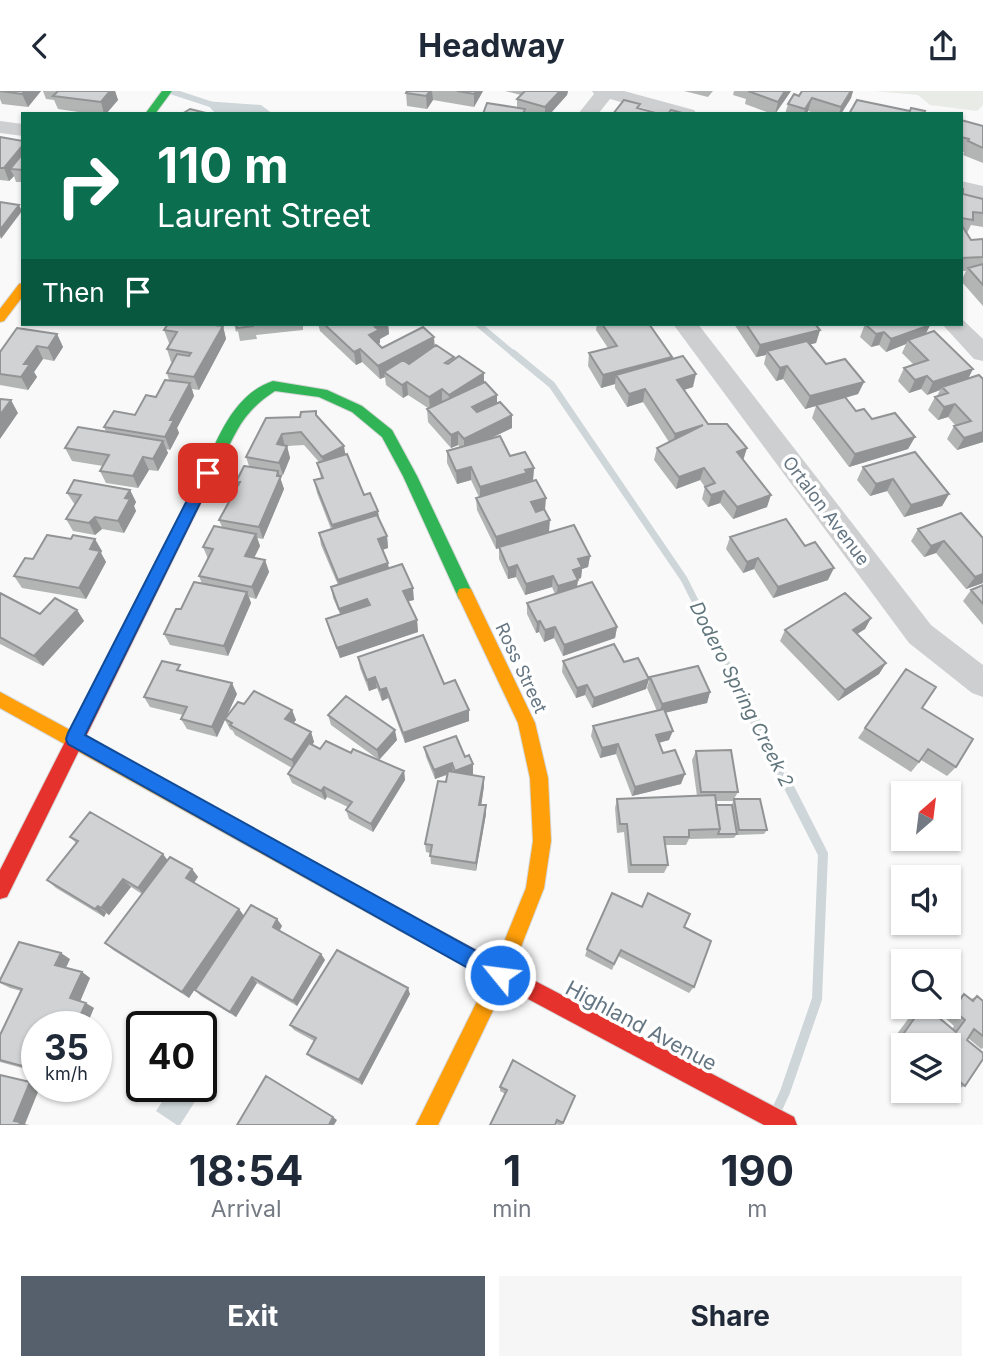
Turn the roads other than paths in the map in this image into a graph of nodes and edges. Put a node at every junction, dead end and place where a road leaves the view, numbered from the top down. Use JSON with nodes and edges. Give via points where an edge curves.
{"nodes":[{"id":1,"x":167,"y":91,"type":"edge"},
{"id":2,"x":605,"y":91,"type":"edge"},
{"id":3,"x":151,"y":112,"type":"edge"},
{"id":4,"x":590,"y":112,"type":"edge"},
{"id":5,"x":681,"y":112,"type":"edge"},
{"id":6,"x":0,"y":127,"type":"edge"},
{"id":7,"x":21,"y":130,"type":"edge"},
{"id":8,"x":963,"y":188,"type":"edge"},
{"id":9,"x":983,"y":193,"type":"edge"},
{"id":10,"x":21,"y":290,"type":"edge"},
{"id":11,"x":0,"y":318,"type":"edge"},
{"id":12,"x":687,"y":326,"type":"edge"},
{"id":13,"x":956,"y":326,"type":"edge"},
{"id":14,"x":983,"y":353,"type":"edge"},
{"id":15,"x":983,"y":683,"type":"edge"},
{"id":16,"x":0,"y":699,"type":"edge"},
{"id":17,"x":75,"y":739,"type":"junction"},
{"id":18,"x":0,"y":890,"type":"edge"},
{"id":19,"x":500,"y":975,"type":"junction"},
{"id":20,"x":427,"y":1125,"type":"edge"},
{"id":21,"x":786,"y":1125,"type":"edge"}],
"edges":[{"from":1,"to":3,"type":"street"},
{"from":2,"to":4,"type":"street"},
{"from":2,"to":5,"type":"street"},
{"from":6,"to":7,"type":"street"},
{"from":8,"to":9,"type":"street"},
{"from":10,"to":11,"type":"street"},
{"from":12,"to":15,"type":"street","name":"Ortalon Avenue","via":[[920,634]]},
{"from":13,"to":14,"type":"street"},
{"from":16,"to":17,"type":"street","name":"Highland Avenue"},
{"from":17,"to":18,"type":"street"},
{"from":17,"to":19,"type":"street","name":"Highland Avenue"},
{"from":17,"to":19,"type":"street","name":"Ross Street","via":[[232,425],[249,401],[273,386],[322,393],[357,409],[387,434],[410,476],[526,723],[539,778],[542,841],[535,888]]},
{"from":19,"to":20,"type":"street","name":"Ross Street"},
{"from":19,"to":21,"type":"street","name":"Highland Avenue"}]}
